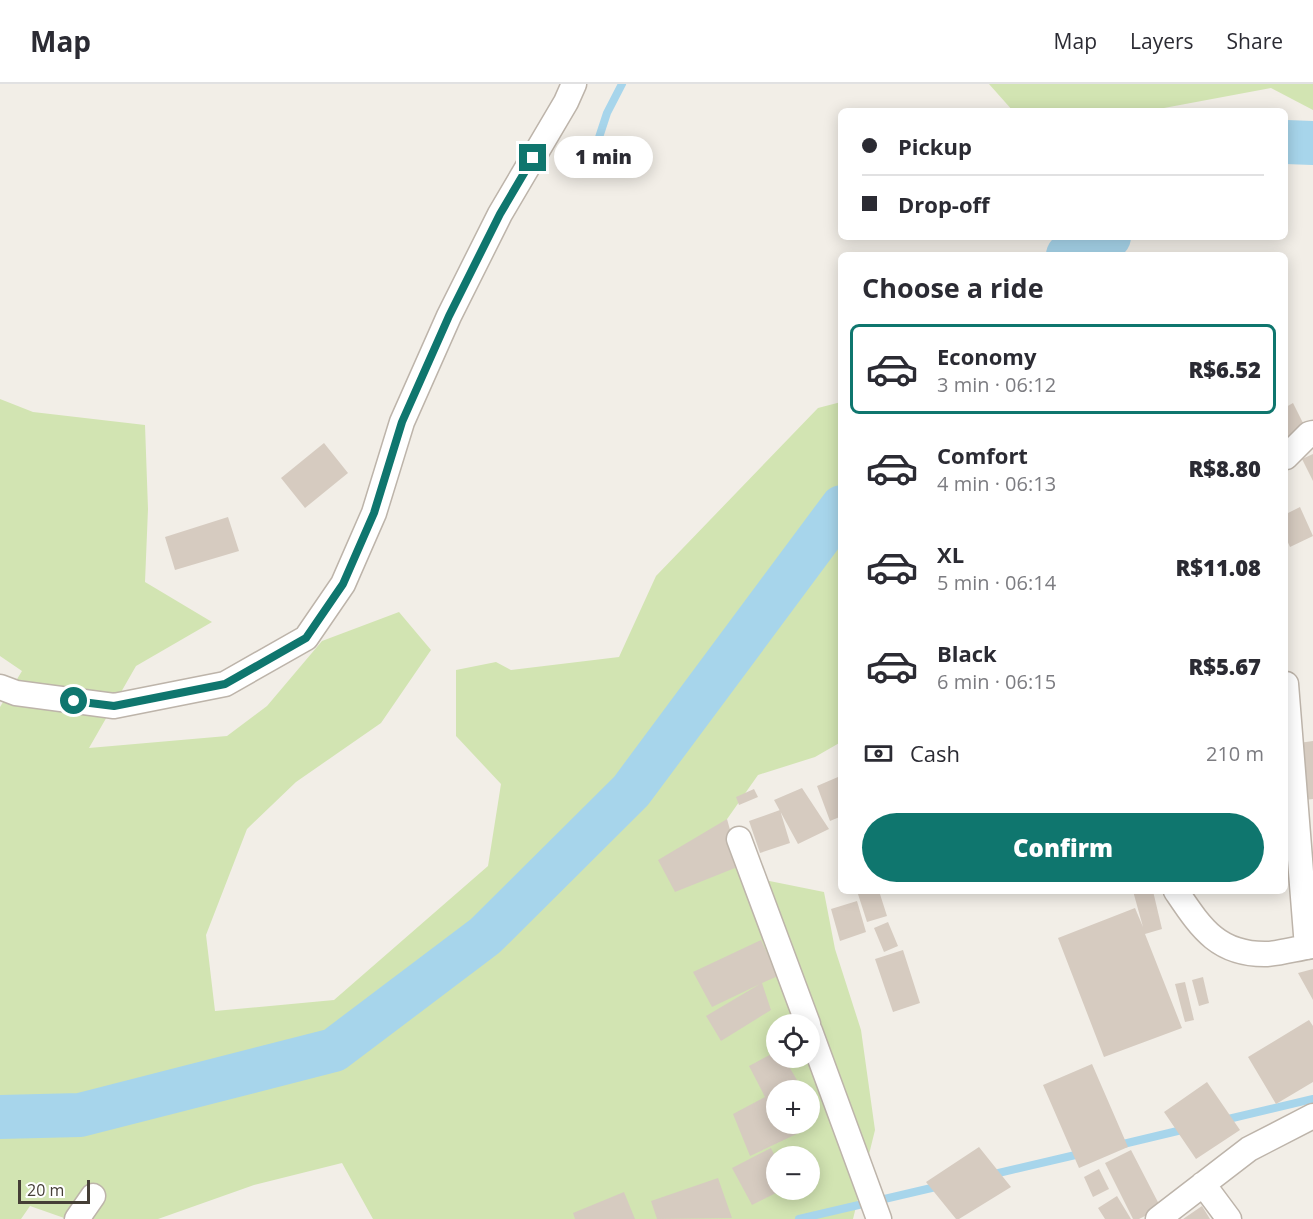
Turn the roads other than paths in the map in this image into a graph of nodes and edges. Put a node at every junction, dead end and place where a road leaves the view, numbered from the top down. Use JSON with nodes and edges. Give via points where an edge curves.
{"nodes":[{"id":1,"x":574,"y":84,"type":"edge"},
{"id":2,"x":1313,"y":434,"type":"edge"},
{"id":3,"x":1288,"y":455,"type":"edge"},
{"id":4,"x":0,"y":687,"type":"edge"},
{"id":5,"x":1288,"y":706,"type":"edge"},
{"id":6,"x":739,"y":839,"type":"dead end"},
{"id":7,"x":1178,"y":894,"type":"edge"},
{"id":8,"x":1310,"y":946,"type":"edge"},
{"id":9,"x":804,"y":1014,"type":"edge"},
{"id":10,"x":820,"y":1058,"type":"edge"},
{"id":11,"x":1313,"y":1116,"type":"edge"},
{"id":12,"x":1203,"y":1184,"type":"junction"},
{"id":13,"x":93,"y":1196,"type":"dead end"},
{"id":14,"x":77,"y":1219,"type":"edge"},
{"id":15,"x":879,"y":1219,"type":"edge"},
{"id":16,"x":1158,"y":1219,"type":"edge"},
{"id":17,"x":1229,"y":1219,"type":"edge"}],
"edges":[{"from":1,"to":4,"type":"street","via":[[500,214],[449,316],[402,422],[374,513],[348,574],[306,638],[225,684],[114,706],[16,693]]},
{"from":2,"to":3,"type":"street"},
{"from":5,"to":8,"type":"street"},
{"from":6,"to":9,"type":"street"},
{"from":7,"to":8,"type":"street","via":[[1208,935],[1237,951],[1268,954]]},
{"from":10,"to":15,"type":"street"},
{"from":11,"to":12,"type":"street","via":[[1249,1149]]},
{"from":12,"to":16,"type":"street"},
{"from":12,"to":17,"type":"street"},
{"from":13,"to":14,"type":"street"}]}
